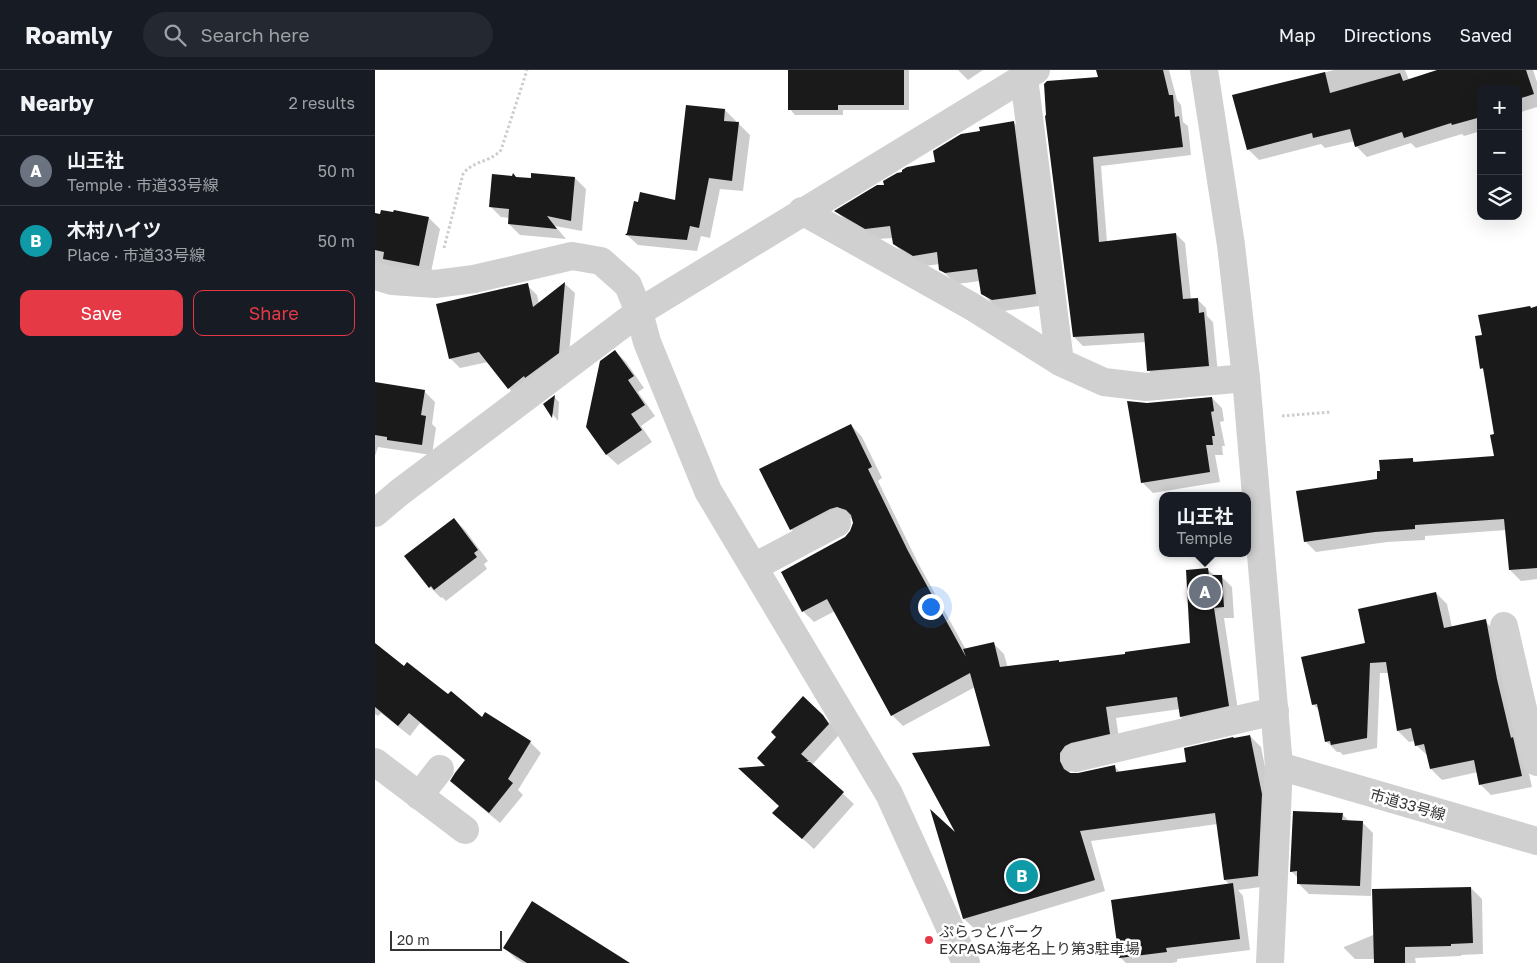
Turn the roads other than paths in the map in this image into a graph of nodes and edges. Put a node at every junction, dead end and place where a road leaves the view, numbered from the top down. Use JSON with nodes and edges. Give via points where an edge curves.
{"nodes":[{"id":1,"x":1204,"y":70,"type":"edge"},
{"id":2,"x":1030,"y":74,"type":"edge"},
{"id":3,"x":802,"y":211,"type":"junction"},
{"id":4,"x":375,"y":276,"type":"edge"},
{"id":5,"x":639,"y":312,"type":"junction"},
{"id":6,"x":1060,"y":362,"type":"junction"},
{"id":7,"x":1246,"y":378,"type":"junction"},
{"id":8,"x":375,"y":513,"type":"edge"},
{"id":9,"x":837,"y":524,"type":"dead end"},
{"id":10,"x":754,"y":567,"type":"junction"},
{"id":11,"x":1504,"y":626,"type":"dead end"},
{"id":12,"x":1275,"y":711,"type":"junction"},
{"id":13,"x":1075,"y":758,"type":"dead end"},
{"id":14,"x":375,"y":762,"type":"edge"},
{"id":15,"x":1537,"y":762,"type":"edge"},
{"id":16,"x":1279,"y":766,"type":"junction"},
{"id":17,"x":440,"y":769,"type":"dead end"},
{"id":18,"x":419,"y":796,"type":"junction"},
{"id":19,"x":465,"y":830,"type":"dead end"},
{"id":20,"x":1537,"y":841,"type":"edge"},
{"id":21,"x":966,"y":963,"type":"edge"},
{"id":22,"x":1270,"y":963,"type":"edge"}],
"edges":[{"from":1,"to":7,"type":"street","via":[[1231,245]]},
{"from":2,"to":3,"type":"street"},
{"from":2,"to":6,"type":"street"},
{"from":3,"to":5,"type":"street"},
{"from":3,"to":6,"type":"street","via":[[971,306]]},
{"from":4,"to":5,"type":"street","via":[[392,281],[435,284],[474,279],[572,256],[601,261],[628,285]]},
{"from":5,"to":8,"type":"street"},
{"from":5,"to":10,"type":"street","via":[[647,342],[708,491]]},
{"from":6,"to":7,"type":"street","via":[[1104,382],[1146,387]]},
{"from":7,"to":12,"type":"street"},
{"from":9,"to":10,"type":"street"},
{"from":10,"to":21,"type":"street","via":[[889,794]]},
{"from":11,"to":15,"type":"street"},
{"from":12,"to":13,"type":"street"},
{"from":12,"to":16,"type":"street"},
{"from":14,"to":18,"type":"street"},
{"from":16,"to":20,"type":"street","name":"市道33号線"},
{"from":16,"to":22,"type":"street"},
{"from":17,"to":18,"type":"street"},
{"from":18,"to":19,"type":"street"}]}
